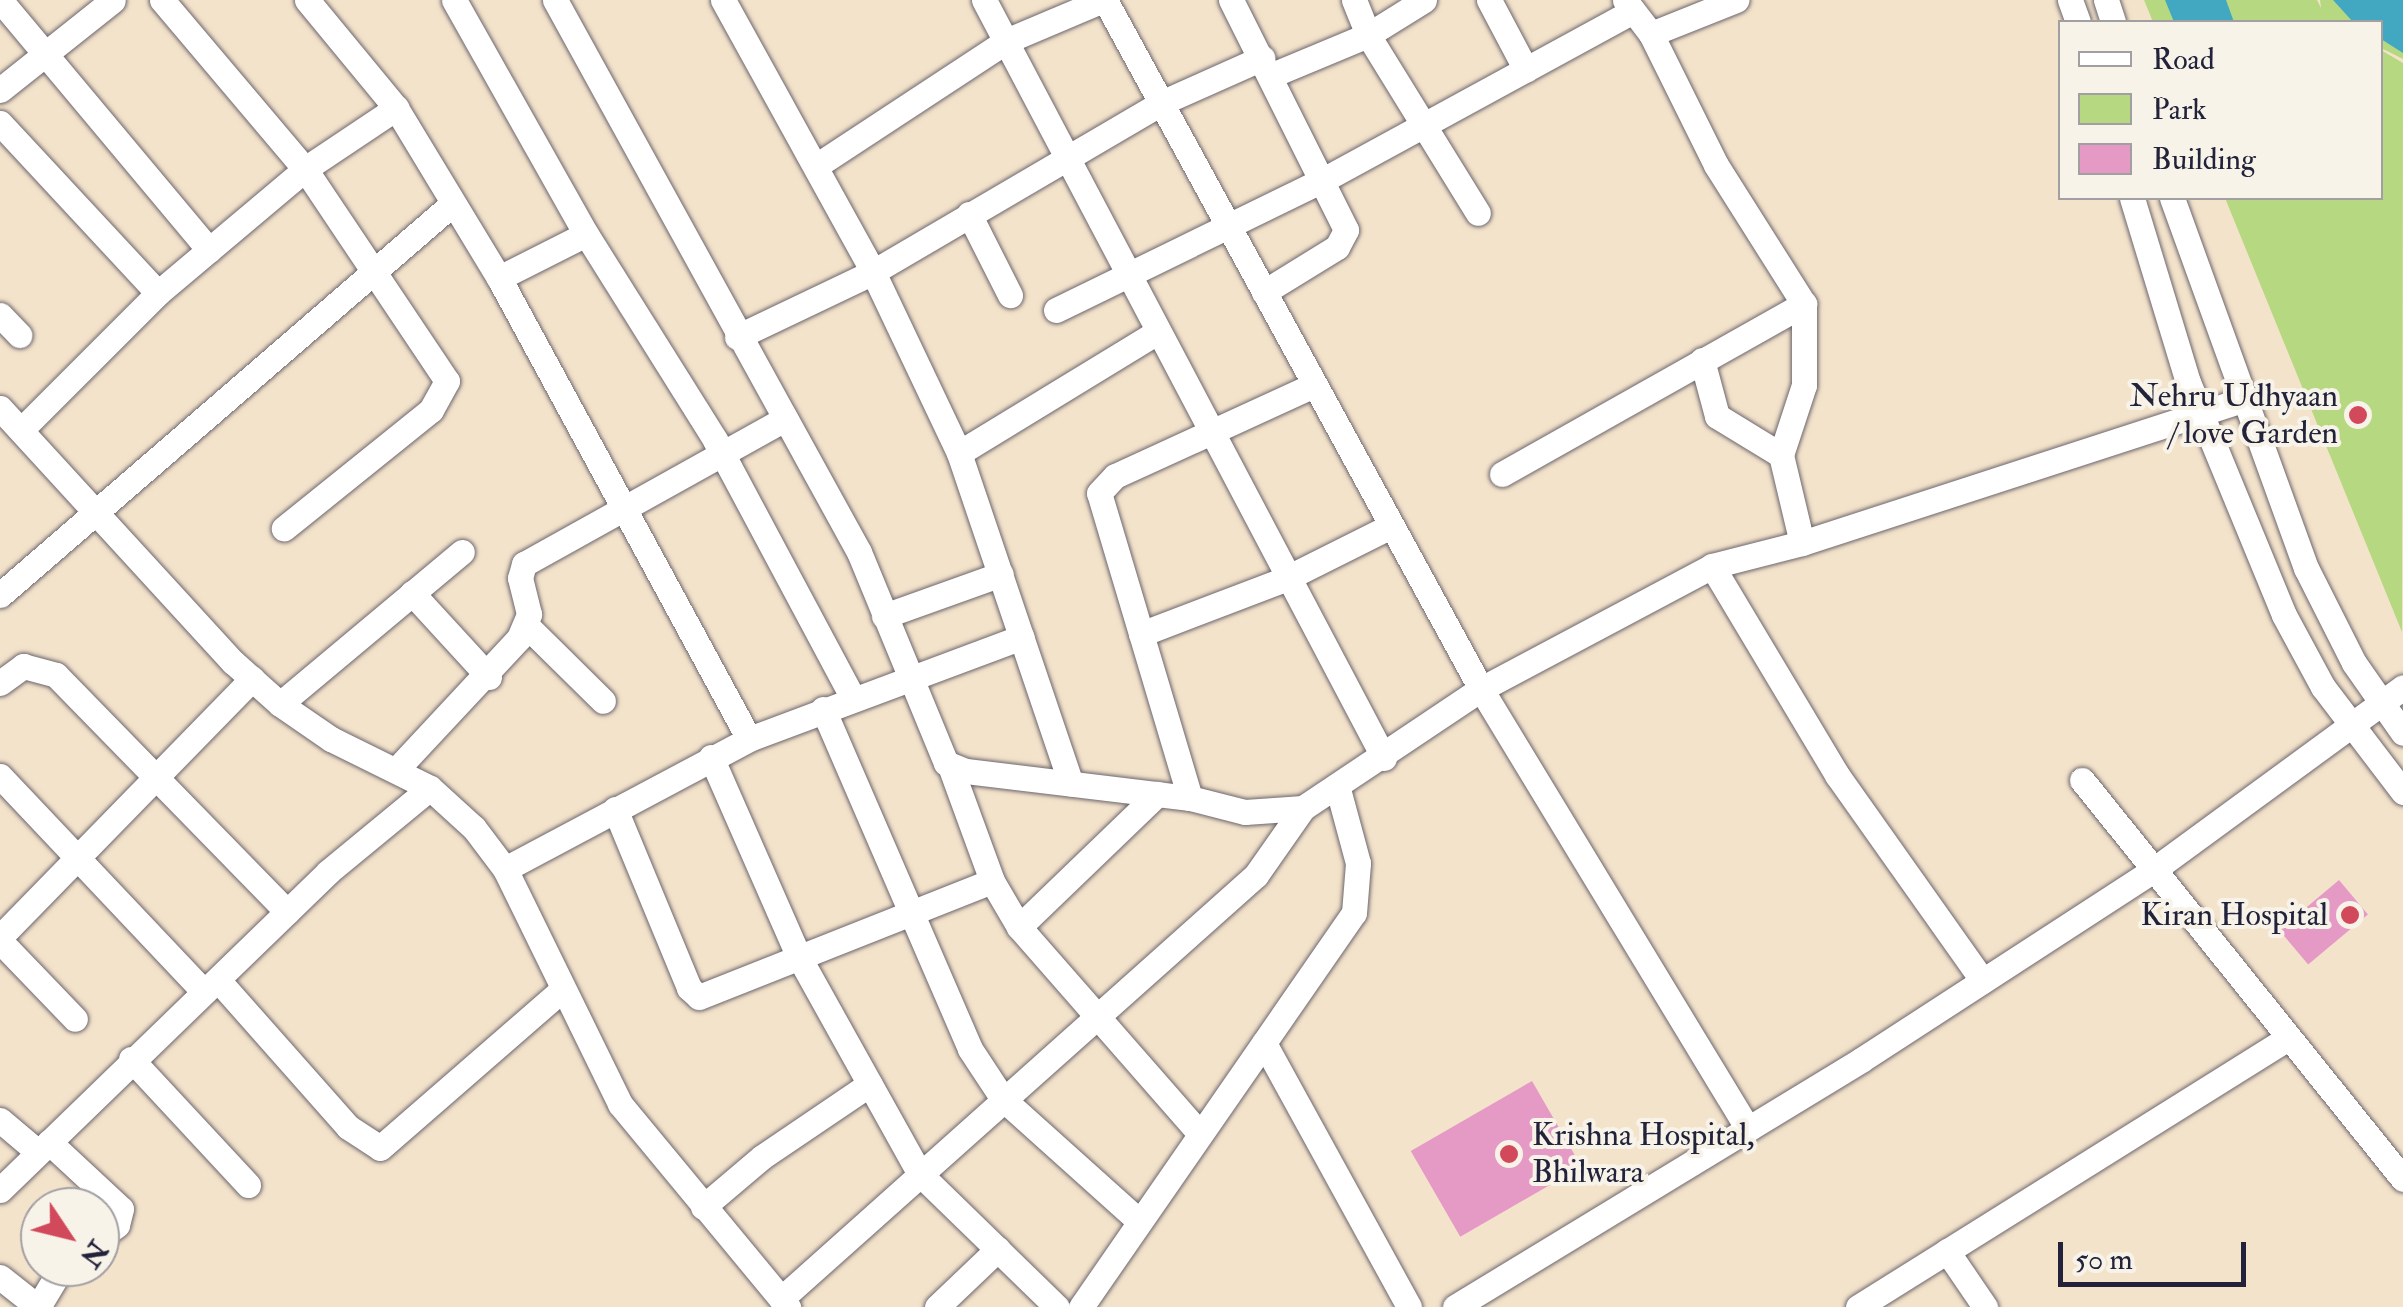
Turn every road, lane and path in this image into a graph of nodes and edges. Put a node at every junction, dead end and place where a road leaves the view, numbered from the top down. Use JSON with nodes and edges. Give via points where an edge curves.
{"nodes":[{"id":1,"x":0,"y":0,"type":"edge"},
{"id":2,"x":113,"y":0,"type":"edge"},
{"id":3,"x":162,"y":0,"type":"edge"},
{"id":4,"x":307,"y":0,"type":"edge"},
{"id":5,"x":454,"y":0,"type":"edge"},
{"id":6,"x":555,"y":0,"type":"edge"},
{"id":7,"x":723,"y":0,"type":"edge"},
{"id":8,"x":984,"y":0,"type":"edge"},
{"id":9,"x":1104,"y":0,"type":"edge"},
{"id":10,"x":1232,"y":0,"type":"edge"},
{"id":11,"x":1354,"y":0,"type":"edge"},
{"id":12,"x":1424,"y":0,"type":"edge"},
{"id":13,"x":1489,"y":0,"type":"edge"},
{"id":14,"x":1736,"y":0,"type":"edge"},
{"id":15,"x":1629,"y":5,"type":"edge"},
{"id":16,"x":1651,"y":34,"type":"junction"},
{"id":17,"x":1368,"y":35,"type":"junction"},
{"id":18,"x":1006,"y":41,"type":"junction"},
{"id":19,"x":44,"y":57,"type":"junction"},
{"id":20,"x":1267,"y":66,"type":"junction"},
{"id":21,"x":1526,"y":70,"type":"junction"},
{"id":22,"x":0,"y":90,"type":"edge"},
{"id":23,"x":1161,"y":103,"type":"junction"},
{"id":24,"x":396,"y":108,"type":"junction"},
{"id":25,"x":0,"y":123,"type":"edge"},
{"id":26,"x":1424,"y":126,"type":"junction"},
{"id":27,"x":1067,"y":159,"type":"junction"},
{"id":28,"x":816,"y":166,"type":"junction"},
{"id":29,"x":306,"y":169,"type":"junction"},
{"id":30,"x":1323,"y":180,"type":"junction"},
{"id":31,"x":2133,"y":200,"type":"edge"},
{"id":32,"x":2173,"y":200,"type":"edge"},
{"id":33,"x":451,"y":205,"type":"junction"},
{"id":34,"x":969,"y":214,"type":"junction"},
{"id":35,"x":1478,"y":214,"type":"dead end"},
{"id":36,"x":1228,"y":226,"type":"junction"},
{"id":37,"x":586,"y":234,"type":"junction"},
{"id":38,"x":209,"y":250,"type":"junction"},
{"id":39,"x":372,"y":271,"type":"junction"},
{"id":40,"x":873,"y":272,"type":"junction"},
{"id":41,"x":1128,"y":276,"type":"junction"},
{"id":42,"x":500,"y":278,"type":"junction"},
{"id":43,"x":1264,"y":292,"type":"junction"},
{"id":44,"x":158,"y":293,"type":"junction"},
{"id":45,"x":1010,"y":295,"type":"dead end"},
{"id":46,"x":1804,"y":304,"type":"junction"},
{"id":47,"x":1056,"y":310,"type":"dead end"},
{"id":48,"x":0,"y":315,"type":"edge"},
{"id":49,"x":1157,"y":332,"type":"junction"},
{"id":50,"x":19,"y":335,"type":"dead end"},
{"id":51,"x":737,"y":337,"type":"junction"},
{"id":52,"x":1702,"y":360,"type":"junction"},
{"id":53,"x":1314,"y":386,"type":"junction"},
{"id":54,"x":2242,"y":400,"type":"junction"},
{"id":55,"x":0,"y":408,"type":"edge"},
{"id":56,"x":2198,"y":410,"type":"junction"},
{"id":57,"x":786,"y":418,"type":"junction"},
{"id":58,"x":22,"y":429,"type":"junction"},
{"id":59,"x":1212,"y":436,"type":"junction"},
{"id":60,"x":720,"y":450,"type":"junction"},
{"id":61,"x":959,"y":453,"type":"junction"},
{"id":62,"x":1781,"y":455,"type":"junction"},
{"id":63,"x":1502,"y":474,"type":"dead end"},
{"id":64,"x":625,"y":504,"type":"junction"},
{"id":65,"x":98,"y":510,"type":"junction"},
{"id":66,"x":1391,"y":526,"type":"junction"},
{"id":67,"x":284,"y":528,"type":"dead end"},
{"id":68,"x":1802,"y":543,"type":"junction"},
{"id":69,"x":462,"y":552,"type":"dead end"},
{"id":70,"x":1712,"y":566,"type":"junction"},
{"id":71,"x":1000,"y":574,"type":"junction"},
{"id":72,"x":1285,"y":579,"type":"junction"},
{"id":73,"x":412,"y":594,"type":"junction"},
{"id":74,"x":0,"y":595,"type":"edge"},
{"id":75,"x":884,"y":616,"type":"junction"},
{"id":76,"x":526,"y":626,"type":"junction"},
{"id":77,"x":1141,"y":634,"type":"junction"},
{"id":78,"x":1022,"y":637,"type":"junction"},
{"id":79,"x":907,"y":676,"type":"junction"},
{"id":80,"x":489,"y":677,"type":"junction"},
{"id":81,"x":252,"y":680,"type":"junction"},
{"id":82,"x":0,"y":683,"type":"edge"},
{"id":83,"x":2403,"y":687,"type":"edge"},
{"id":84,"x":1481,"y":689,"type":"junction"},
{"id":85,"x":852,"y":696,"type":"junction"},
{"id":86,"x":603,"y":700,"type":"dead end"},
{"id":87,"x":280,"y":704,"type":"junction"},
{"id":88,"x":2382,"y":704,"type":"junction"},
{"id":89,"x":822,"y":709,"type":"junction"},
{"id":90,"x":2350,"y":726,"type":"junction"},
{"id":91,"x":2403,"y":732,"type":"edge"},
{"id":92,"x":748,"y":739,"type":"junction"},
{"id":93,"x":711,"y":757,"type":"junction"},
{"id":94,"x":1384,"y":758,"type":"junction"},
{"id":95,"x":950,"y":766,"type":"junction"},
{"id":96,"x":396,"y":770,"type":"junction"},
{"id":97,"x":155,"y":775,"type":"junction"},
{"id":98,"x":0,"y":776,"type":"edge"},
{"id":99,"x":2082,"y":780,"type":"dead end"},
{"id":100,"x":1071,"y":784,"type":"junction"},
{"id":101,"x":430,"y":788,"type":"junction"},
{"id":102,"x":1338,"y":789,"type":"junction"},
{"id":103,"x":2403,"y":792,"type":"edge"},
{"id":104,"x":1157,"y":794,"type":"junction"},
{"id":105,"x":1190,"y":798,"type":"junction"},
{"id":106,"x":1304,"y":808,"type":"junction"},
{"id":107,"x":616,"y":809,"type":"junction"},
{"id":108,"x":74,"y":857,"type":"junction"},
{"id":109,"x":505,"y":868,"type":"junction"},
{"id":110,"x":2152,"y":872,"type":"junction"},
{"id":111,"x":992,"y":881,"type":"junction"},
{"id":112,"x":286,"y":912,"type":"junction"},
{"id":113,"x":908,"y":913,"type":"junction"},
{"id":114,"x":1020,"y":926,"type":"junction"},
{"id":115,"x":0,"y":939,"type":"edge"},
{"id":116,"x":799,"y":957,"type":"junction"},
{"id":117,"x":1983,"y":981,"type":"junction"},
{"id":118,"x":211,"y":986,"type":"junction"},
{"id":119,"x":562,"y":990,"type":"junction"},
{"id":120,"x":1094,"y":1018,"type":"junction"},
{"id":121,"x":75,"y":1019,"type":"dead end"},
{"id":122,"x":2288,"y":1038,"type":"junction"},
{"id":123,"x":1264,"y":1043,"type":"junction"},
{"id":124,"x":132,"y":1060,"type":"junction"},
{"id":125,"x":870,"y":1084,"type":"junction"},
{"id":126,"x":1003,"y":1099,"type":"junction"},
{"id":127,"x":0,"y":1120,"type":"edge"},
{"id":128,"x":1748,"y":1129,"type":"junction"},
{"id":129,"x":1200,"y":1134,"type":"junction"},
{"id":130,"x":43,"y":1147,"type":"junction"},
{"id":131,"x":920,"y":1174,"type":"junction"},
{"id":132,"x":2403,"y":1178,"type":"edge"},
{"id":133,"x":248,"y":1185,"type":"dead end"},
{"id":134,"x":93,"y":1187,"type":"edge"},
{"id":135,"x":0,"y":1190,"type":"edge"},
{"id":136,"x":703,"y":1207,"type":"junction"},
{"id":137,"x":1139,"y":1221,"type":"junction"},
{"id":138,"x":998,"y":1249,"type":"junction"},
{"id":139,"x":1947,"y":1251,"type":"junction"},
{"id":140,"x":0,"y":1277,"type":"edge"},
{"id":141,"x":784,"y":1303,"type":"edge"},
{"id":142,"x":38,"y":1307,"type":"edge"},
{"id":143,"x":937,"y":1307,"type":"edge"},
{"id":144,"x":1057,"y":1307,"type":"edge"},
{"id":145,"x":1081,"y":1307,"type":"edge"},
{"id":146,"x":1408,"y":1307,"type":"edge"},
{"id":147,"x":1455,"y":1307,"type":"edge"},
{"id":148,"x":1858,"y":1307,"type":"edge"},
{"id":149,"x":1985,"y":1307,"type":"edge"}],
"edges":[{"from":1,"to":19,"type":"street"},
{"from":2,"to":19,"type":"street"},
{"from":3,"to":29,"type":"street"},
{"from":4,"to":24,"type":"street"},
{"from":5,"to":37,"type":"street"},
{"from":6,"to":51,"type":"street"},
{"from":7,"to":28,"type":"street"},
{"from":8,"to":18,"type":"street"},
{"from":9,"to":18,"type":"street"},
{"from":9,"to":23,"type":"street"},
{"from":10,"to":20,"type":"street"},
{"from":11,"to":17,"type":"street"},
{"from":12,"to":17,"type":"street"},
{"from":13,"to":21,"type":"street"},
{"from":14,"to":16,"type":"street"},
{"from":15,"to":16,"type":"street"},
{"from":15,"to":21,"type":"street"},
{"from":16,"to":46,"type":"street","via":[[1716,165]]},
{"from":17,"to":20,"type":"street"},
{"from":17,"to":26,"type":"street"},
{"from":18,"to":27,"type":"street"},
{"from":18,"to":28,"type":"street"},
{"from":19,"to":22,"type":"street"},
{"from":19,"to":38,"type":"street"},
{"from":20,"to":23,"type":"street"},
{"from":20,"to":30,"type":"street"},
{"from":21,"to":26,"type":"street"},
{"from":23,"to":27,"type":"street"},
{"from":23,"to":36,"type":"street"},
{"from":24,"to":29,"type":"street"},
{"from":24,"to":33,"type":"street"},
{"from":25,"to":44,"type":"street"},
{"from":26,"to":30,"type":"street"},
{"from":26,"to":35,"type":"street"},
{"from":27,"to":34,"type":"street"},
{"from":27,"to":41,"type":"street"},
{"from":28,"to":40,"type":"street"},
{"from":29,"to":38,"type":"street"},
{"from":29,"to":39,"type":"street"},
{"from":30,"to":36,"type":"street"},
{"from":30,"to":43,"type":"street","via":[[1346,236]]},
{"from":31,"to":56,"type":"street"},
{"from":32,"to":54,"type":"street"},
{"from":33,"to":39,"type":"street"},
{"from":33,"to":42,"type":"street"},
{"from":34,"to":40,"type":"street"},
{"from":34,"to":45,"type":"street"},
{"from":36,"to":41,"type":"street"},
{"from":36,"to":43,"type":"street"},
{"from":37,"to":42,"type":"street"},
{"from":37,"to":60,"type":"street"},
{"from":38,"to":44,"type":"street"},
{"from":39,"to":65,"type":"street"},
{"from":39,"to":67,"type":"street","via":[[442,371],[446,389],[431,410]]},
{"from":40,"to":51,"type":"street"},
{"from":40,"to":61,"type":"street"},
{"from":41,"to":47,"type":"street"},
{"from":41,"to":49,"type":"street"},
{"from":42,"to":64,"type":"street"},
{"from":43,"to":53,"type":"street"},
{"from":44,"to":58,"type":"street"},
{"from":46,"to":52,"type":"street"},
{"from":46,"to":62,"type":"street","via":[[1804,384]]},
{"from":48,"to":50,"type":"street"},
{"from":49,"to":59,"type":"street"},
{"from":49,"to":61,"type":"street"},
{"from":51,"to":57,"type":"street"},
{"from":52,"to":62,"type":"street","via":[[1717,416]]},
{"from":52,"to":63,"type":"street"},
{"from":53,"to":59,"type":"street"},
{"from":53,"to":66,"type":"street"},
{"from":54,"to":56,"type":"street"},
{"from":54,"to":88,"type":"street","via":[[2306,568]]},
{"from":55,"to":58,"type":"street"},
{"from":56,"to":68,"type":"street"},
{"from":56,"to":90,"type":"street","via":[[2284,616]]},
{"from":57,"to":60,"type":"street"},
{"from":57,"to":75,"type":"street","via":[[859,552]]},
{"from":58,"to":65,"type":"street"},
{"from":59,"to":72,"type":"street"},
{"from":59,"to":77,"type":"street","via":[[1115,476],[1099,493]]},
{"from":60,"to":64,"type":"street"},
{"from":60,"to":85,"type":"street"},
{"from":61,"to":71,"type":"street"},
{"from":62,"to":68,"type":"street"},
{"from":64,"to":76,"type":"street","via":[[524,564]]},
{"from":64,"to":92,"type":"street"},
{"from":65,"to":74,"type":"street"},
{"from":65,"to":81,"type":"street"},
{"from":66,"to":72,"type":"street"},
{"from":66,"to":84,"type":"street"},
{"from":68,"to":70,"type":"street"},
{"from":69,"to":73,"type":"street"},
{"from":70,"to":84,"type":"street"},
{"from":70,"to":117,"type":"street","via":[[1836,775]]},
{"from":71,"to":75,"type":"street"},
{"from":71,"to":78,"type":"street"},
{"from":72,"to":77,"type":"street"},
{"from":72,"to":94,"type":"street"},
{"from":73,"to":80,"type":"street"},
{"from":73,"to":87,"type":"street"},
{"from":75,"to":79,"type":"street"},
{"from":76,"to":80,"type":"street"},
{"from":76,"to":86,"type":"street"},
{"from":77,"to":105,"type":"street"},
{"from":78,"to":79,"type":"street"},
{"from":78,"to":100,"type":"street"},
{"from":79,"to":85,"type":"street"},
{"from":79,"to":95,"type":"street"},
{"from":80,"to":96,"type":"street"},
{"from":81,"to":87,"type":"street"},
{"from":81,"to":97,"type":"street"},
{"from":82,"to":97,"type":"street","via":[[23,666],[56,674]]},
{"from":83,"to":88,"type":"street"},
{"from":84,"to":94,"type":"street"},
{"from":84,"to":128,"type":"street"},
{"from":85,"to":89,"type":"street"},
{"from":87,"to":96,"type":"street"},
{"from":88,"to":90,"type":"street"},
{"from":88,"to":91,"type":"street"},
{"from":89,"to":92,"type":"street"},
{"from":89,"to":113,"type":"street"},
{"from":90,"to":103,"type":"street"},
{"from":90,"to":110,"type":"street"},
{"from":92,"to":93,"type":"street"},
{"from":93,"to":107,"type":"street"},
{"from":93,"to":116,"type":"street"},
{"from":94,"to":102,"type":"street"},
{"from":95,"to":100,"type":"street"},
{"from":95,"to":111,"type":"street"},
{"from":96,"to":101,"type":"street"},
{"from":97,"to":108,"type":"street"},
{"from":97,"to":112,"type":"street"},
{"from":98,"to":108,"type":"street"},
{"from":99,"to":110,"type":"street"},
{"from":100,"to":104,"type":"street"},
{"from":101,"to":109,"type":"street"},
{"from":101,"to":112,"type":"street"},
{"from":102,"to":106,"type":"street"},
{"from":102,"to":123,"type":"street","via":[[1358,863],[1354,914]]},
{"from":104,"to":105,"type":"street"},
{"from":104,"to":114,"type":"street"},
{"from":105,"to":106,"type":"street","via":[[1245,812]]},
{"from":106,"to":120,"type":"street","via":[[1256,875]]},
{"from":107,"to":109,"type":"street"},
{"from":107,"to":116,"type":"street","via":[[694,994],[713,996]]},
{"from":108,"to":115,"type":"street"},
{"from":108,"to":118,"type":"street"},
{"from":109,"to":119,"type":"street"},
{"from":110,"to":117,"type":"street"},
{"from":110,"to":122,"type":"street"},
{"from":111,"to":113,"type":"street"},
{"from":111,"to":114,"type":"street"},
{"from":112,"to":118,"type":"street"},
{"from":113,"to":116,"type":"street"},
{"from":113,"to":126,"type":"street","via":[[970,1049]]},
{"from":114,"to":120,"type":"street"},
{"from":115,"to":121,"type":"street"},
{"from":116,"to":125,"type":"street"},
{"from":117,"to":128,"type":"street"},
{"from":118,"to":119,"type":"street","via":[[348,1127],[380,1148]]},
{"from":118,"to":124,"type":"street"},
{"from":119,"to":136,"type":"street","via":[[610,1088]]},
{"from":120,"to":126,"type":"street"},
{"from":120,"to":129,"type":"street"},
{"from":122,"to":132,"type":"street"},
{"from":122,"to":139,"type":"street"},
{"from":123,"to":129,"type":"street"},
{"from":123,"to":146,"type":"street"},
{"from":124,"to":130,"type":"street"},
{"from":124,"to":133,"type":"street"},
{"from":125,"to":131,"type":"street"},
{"from":125,"to":136,"type":"street"},
{"from":126,"to":131,"type":"street"},
{"from":126,"to":137,"type":"street"},
{"from":127,"to":130,"type":"street"},
{"from":128,"to":147,"type":"street"},
{"from":129,"to":137,"type":"street"},
{"from":130,"to":134,"type":"street"},
{"from":130,"to":135,"type":"street"},
{"from":131,"to":138,"type":"street"},
{"from":131,"to":141,"type":"street"},
{"from":136,"to":141,"type":"street"},
{"from":137,"to":145,"type":"street"},
{"from":138,"to":143,"type":"street"},
{"from":138,"to":144,"type":"street"},
{"from":139,"to":148,"type":"street"},
{"from":139,"to":149,"type":"street"},
{"from":140,"to":142,"type":"street"}]}
